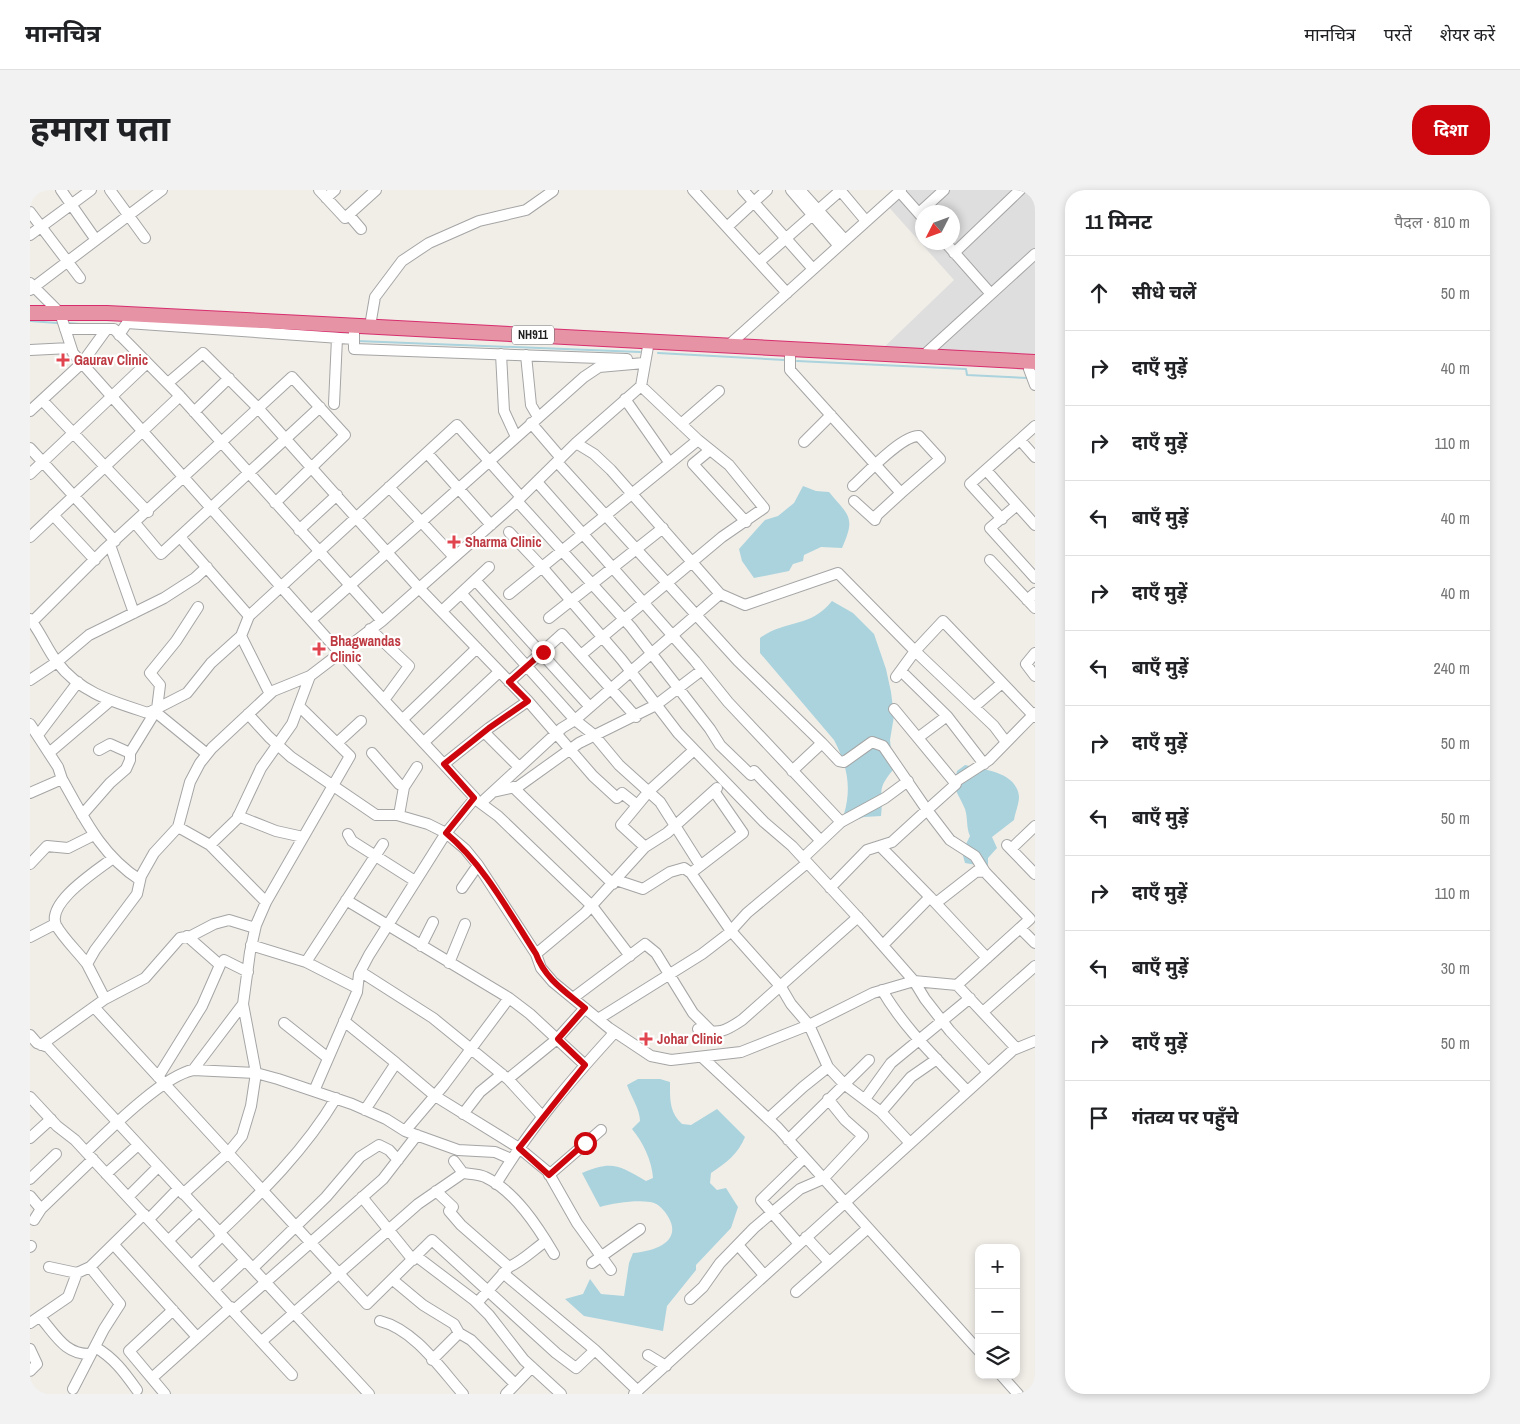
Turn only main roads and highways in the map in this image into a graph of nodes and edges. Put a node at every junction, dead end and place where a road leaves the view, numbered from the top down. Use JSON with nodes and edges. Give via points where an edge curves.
{"nodes":[{"id":1,"x":30,"y":312,"type":"edge"},
{"id":2,"x":1032,"y":361,"type":"edge"}],
"edges":[{"from":1,"to":2,"type":"highway","number":"NH911","via":[[354,332],[370,326]]}]}
